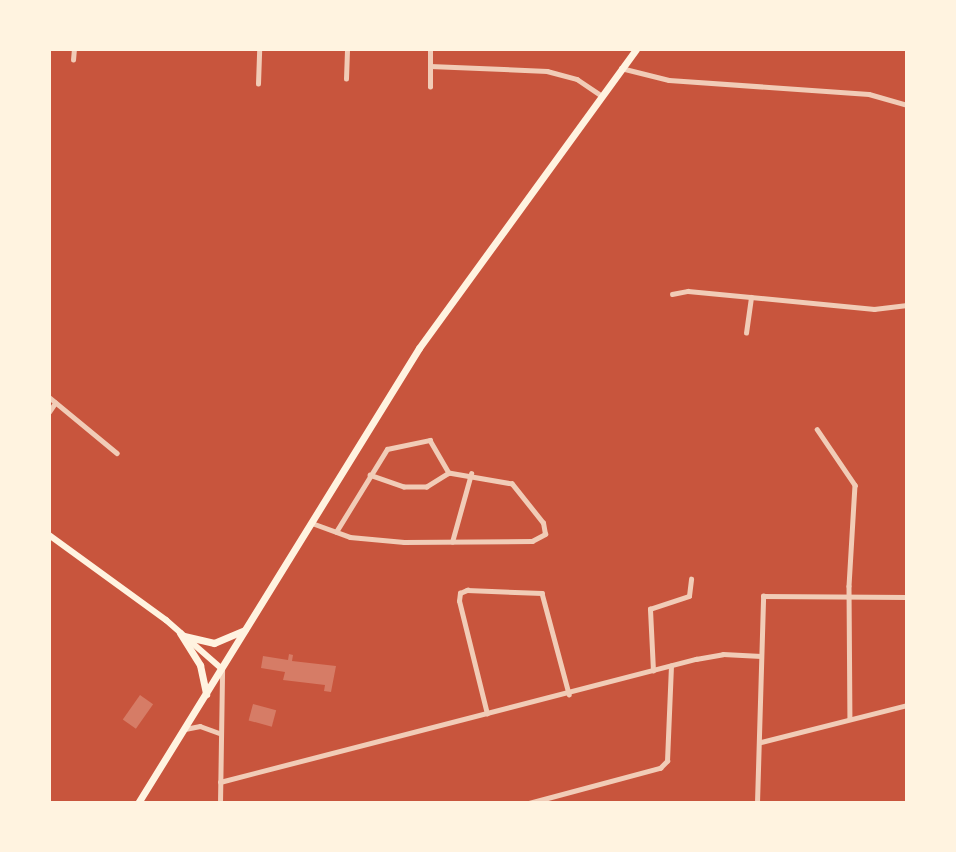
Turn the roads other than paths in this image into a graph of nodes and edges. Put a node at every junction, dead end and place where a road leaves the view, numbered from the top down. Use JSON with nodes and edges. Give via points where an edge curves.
{"nodes":[{"id":1,"x":74,"y":49,"type":"edge"},
{"id":2,"x":259,"y":49,"type":"edge"},
{"id":3,"x":347,"y":49,"type":"edge"},
{"id":4,"x":430,"y":49,"type":"edge"},
{"id":5,"x":636,"y":49,"type":"edge"},
{"id":6,"x":74,"y":60,"type":"dead end"},
{"id":7,"x":430,"y":66,"type":"junction"},
{"id":8,"x":620,"y":68,"type":"junction"},
{"id":9,"x":346,"y":79,"type":"dead end"},
{"id":10,"x":258,"y":84,"type":"dead end"},
{"id":11,"x":430,"y":87,"type":"dead end"},
{"id":12,"x":599,"y":94,"type":"junction"},
{"id":13,"x":907,"y":105,"type":"edge"},
{"id":14,"x":672,"y":294,"type":"dead end"},
{"id":15,"x":751,"y":297,"type":"junction"},
{"id":16,"x":907,"y":305,"type":"edge"},
{"id":17,"x":746,"y":333,"type":"dead end"},
{"id":18,"x":49,"y":397,"type":"edge"},
{"id":19,"x":55,"y":403,"type":"junction"},
{"id":20,"x":49,"y":412,"type":"edge"},
{"id":21,"x":817,"y":429,"type":"dead end"},
{"id":22,"x":117,"y":453,"type":"dead end"},
{"id":23,"x":449,"y":474,"type":"junction"},
{"id":24,"x":471,"y":474,"type":"junction"},
{"id":25,"x":370,"y":475,"type":"junction"},
{"id":26,"x":311,"y":522,"type":"junction"},
{"id":27,"x":336,"y":532,"type":"junction"},
{"id":28,"x":49,"y":535,"type":"edge"},
{"id":29,"x":452,"y":542,"type":"junction"},
{"id":30,"x":691,"y":579,"type":"dead end"},
{"id":31,"x":850,"y":597,"type":"junction"},
{"id":32,"x":907,"y":597,"type":"edge"},
{"id":33,"x":244,"y":630,"type":"junction"},
{"id":34,"x":182,"y":634,"type":"junction"},
{"id":35,"x":761,"y":656,"type":"junction"},
{"id":36,"x":671,"y":666,"type":"junction"},
{"id":37,"x":222,"y":669,"type":"junction"},
{"id":38,"x":653,"y":671,"type":"junction"},
{"id":39,"x":206,"y":694,"type":"junction"},
{"id":40,"x":569,"y":694,"type":"junction"},
{"id":41,"x":907,"y":705,"type":"edge"},
{"id":42,"x":487,"y":714,"type":"junction"},
{"id":43,"x":850,"y":718,"type":"junction"},
{"id":44,"x":184,"y":730,"type":"junction"},
{"id":45,"x":219,"y":733,"type":"junction"},
{"id":46,"x":761,"y":742,"type":"junction"},
{"id":47,"x":219,"y":782,"type":"junction"},
{"id":48,"x":138,"y":803,"type":"edge"},
{"id":49,"x":219,"y":803,"type":"edge"},
{"id":50,"x":528,"y":803,"type":"edge"},
{"id":51,"x":755,"y":803,"type":"edge"}],
"edges":[{"from":1,"to":6,"type":"street"},
{"from":2,"to":10,"type":"street"},
{"from":3,"to":9,"type":"street"},
{"from":4,"to":7,"type":"street"},
{"from":5,"to":8,"type":"main road"},
{"from":7,"to":11,"type":"street"},
{"from":7,"to":12,"type":"street","via":[[547,71],[576,79]]},
{"from":8,"to":12,"type":"main road"},
{"from":8,"to":13,"type":"street","via":[[669,80],[867,93]]},
{"from":12,"to":26,"type":"main road","via":[[419,348]]},
{"from":14,"to":15,"type":"street","via":[[688,290]]},
{"from":15,"to":16,"type":"street","via":[[874,309]]},
{"from":15,"to":17,"type":"street"},
{"from":18,"to":19,"type":"street"},
{"from":19,"to":20,"type":"street"},
{"from":19,"to":22,"type":"street"},
{"from":21,"to":31,"type":"street","via":[[855,485]]},
{"from":23,"to":24,"type":"street"},
{"from":23,"to":25,"type":"street","via":[[427,487]]},
{"from":23,"to":25,"type":"street","via":[[437,447],[430,440],[420,440],[387,449]]},
{"from":24,"to":29,"type":"street"},
{"from":24,"to":29,"type":"street","via":[[512,484],[543,523],[545,534],[532,541]]},
{"from":25,"to":27,"type":"street"},
{"from":26,"to":27,"type":"street"},
{"from":26,"to":33,"type":"main road"},
{"from":27,"to":29,"type":"street","via":[[404,542]]},
{"from":28,"to":34,"type":"main road"},
{"from":30,"to":38,"type":"street","via":[[689,596],[650,609]]},
{"from":31,"to":32,"type":"street"},
{"from":31,"to":35,"type":"street","via":[[763,596]]},
{"from":31,"to":43,"type":"street"},
{"from":33,"to":34,"type":"main road","via":[[214,643]]},
{"from":33,"to":37,"type":"main road"},
{"from":34,"to":37,"type":"main road"},
{"from":34,"to":39,"type":"main road","via":[[200,665]]},
{"from":35,"to":36,"type":"street","via":[[723,654]]},
{"from":35,"to":46,"type":"street"},
{"from":36,"to":38,"type":"street"},
{"from":36,"to":50,"type":"street","via":[[667,761],[660,768]]},
{"from":37,"to":39,"type":"main road"},
{"from":37,"to":45,"type":"street"},
{"from":38,"to":40,"type":"street"},
{"from":39,"to":44,"type":"main road"},
{"from":40,"to":42,"type":"street"},
{"from":40,"to":42,"type":"street","via":[[542,593],[467,590],[460,593],[459,601]]},
{"from":41,"to":43,"type":"street"},
{"from":42,"to":47,"type":"street"},
{"from":43,"to":46,"type":"street"},
{"from":44,"to":45,"type":"street","via":[[200,726]]},
{"from":44,"to":48,"type":"main road"},
{"from":45,"to":47,"type":"street"},
{"from":46,"to":51,"type":"street"},
{"from":47,"to":49,"type":"street"}]}
